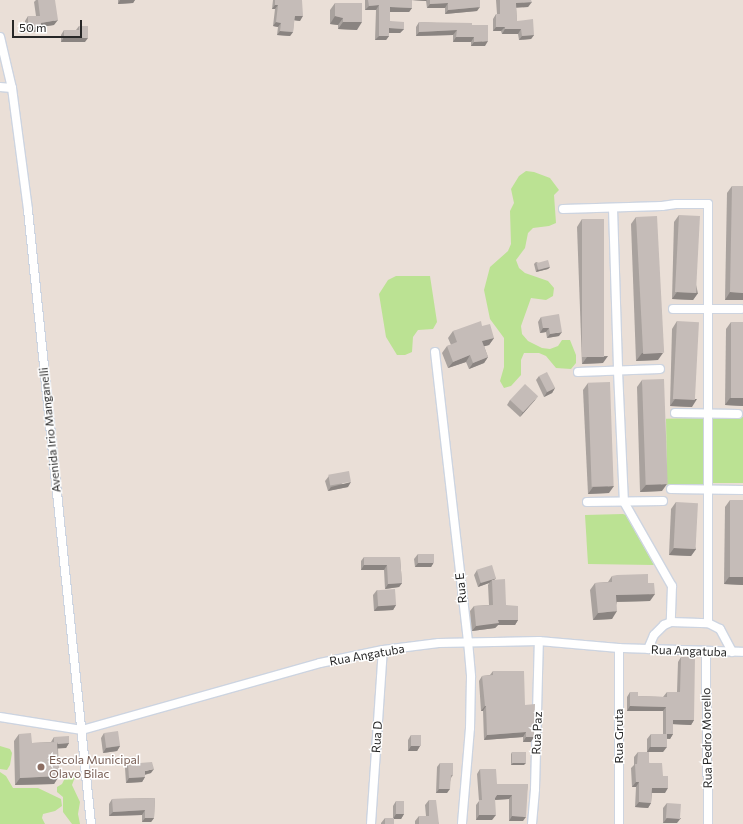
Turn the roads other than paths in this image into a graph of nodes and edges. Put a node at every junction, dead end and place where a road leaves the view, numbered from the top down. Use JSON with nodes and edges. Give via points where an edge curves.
{"nodes":[{"id":1,"x":0,"y":37,"type":"edge"},
{"id":2,"x":0,"y":87,"type":"edge"},
{"id":3,"x":12,"y":88,"type":"junction"},
{"id":4,"x":613,"y":208,"type":"junction"},
{"id":5,"x":563,"y":209,"type":"dead end"},
{"id":6,"x":741,"y":308,"type":"dead end"},
{"id":7,"x":673,"y":309,"type":"dead end"},
{"id":8,"x":707,"y":310,"type":"junction"},
{"id":9,"x":435,"y":352,"type":"dead end"},
{"id":10,"x":660,"y":369,"type":"dead end"},
{"id":11,"x":618,"y":371,"type":"junction"},
{"id":12,"x":578,"y":372,"type":"dead end"},
{"id":13,"x":675,"y":413,"type":"dead end"},
{"id":14,"x":707,"y":414,"type":"junction"},
{"id":15,"x":738,"y":414,"type":"dead end"},
{"id":16,"x":671,"y":489,"type":"dead end"},
{"id":17,"x":708,"y":490,"type":"junction"},
{"id":18,"x":743,"y":490,"type":"edge"},
{"id":19,"x":663,"y":501,"type":"dead end"},
{"id":20,"x":587,"y":502,"type":"dead end"},
{"id":21,"x":624,"y":502,"type":"junction"},
{"id":22,"x":672,"y":622,"type":"junction"},
{"id":23,"x":708,"y":623,"type":"junction"},
{"id":24,"x":468,"y":641,"type":"junction"},
{"id":25,"x":539,"y":641,"type":"junction"},
{"id":26,"x":618,"y":648,"type":"junction"},
{"id":27,"x":648,"y":649,"type":"junction"},
{"id":28,"x":384,"y":650,"type":"junction"},
{"id":29,"x":706,"y":652,"type":"junction"},
{"id":30,"x":732,"y":652,"type":"junction"},
{"id":31,"x":743,"y":652,"type":"edge"},
{"id":32,"x":0,"y":717,"type":"edge"},
{"id":33,"x":82,"y":730,"type":"junction"},
{"id":34,"x":91,"y":824,"type":"edge"},
{"id":35,"x":371,"y":824,"type":"edge"},
{"id":36,"x":462,"y":824,"type":"edge"},
{"id":37,"x":532,"y":824,"type":"edge"},
{"id":38,"x":619,"y":824,"type":"edge"},
{"id":39,"x":708,"y":824,"type":"edge"}],
"edges":[{"from":1,"to":3,"type":"street","name":"Avenida Irio Manganelli"},
{"from":2,"to":3,"type":"street"},
{"from":3,"to":33,"type":"street","name":"Avenida Irio Manganelli"},
{"from":4,"to":5,"type":"street"},
{"from":4,"to":8,"type":"street","via":[[708,204]]},
{"from":4,"to":11,"type":"street"},
{"from":6,"to":8,"type":"street"},
{"from":7,"to":8,"type":"street"},
{"from":8,"to":14,"type":"street"},
{"from":9,"to":24,"type":"street","name":"Rua E"},
{"from":10,"to":11,"type":"street"},
{"from":11,"to":12,"type":"street"},
{"from":11,"to":21,"type":"street"},
{"from":13,"to":14,"type":"street"},
{"from":14,"to":15,"type":"street"},
{"from":14,"to":17,"type":"street"},
{"from":16,"to":17,"type":"street"},
{"from":17,"to":18,"type":"street"},
{"from":17,"to":23,"type":"street"},
{"from":19,"to":21,"type":"street"},
{"from":20,"to":21,"type":"street"},
{"from":21,"to":22,"type":"street","via":[[672,586]]},
{"from":22,"to":23,"type":"street"},
{"from":22,"to":27,"type":"street","via":[[658,630],[651,639]]},
{"from":23,"to":30,"type":"street","via":[[720,629]]},
{"from":24,"to":25,"type":"street","name":"Rua Angatuba"},
{"from":24,"to":28,"type":"street","name":"Rua Angatuba"},
{"from":24,"to":36,"type":"street","name":"Rua E","via":[[471,677],[470,728]]},
{"from":25,"to":26,"type":"street","name":"Rua Angatuba"},
{"from":25,"to":37,"type":"street","name":"Rua Paz"},
{"from":26,"to":27,"type":"street","name":"Rua Angatuba"},
{"from":26,"to":38,"type":"street","name":"Rua Gruta"},
{"from":27,"to":29,"type":"street","name":"Rua Angatuba"},
{"from":28,"to":33,"type":"street","name":"Rua Angatuba","via":[[320,663]]},
{"from":28,"to":35,"type":"street","name":"Rua D"},
{"from":29,"to":30,"type":"street","name":"Rua Angatuba"},
{"from":29,"to":39,"type":"street","name":"Rua Pedro Morello"},
{"from":30,"to":31,"type":"street","name":"Rua Angatuba"},
{"from":32,"to":33,"type":"street","name":"Rua Angatuba"},
{"from":33,"to":34,"type":"street","name":"Avenida Irio Manganelli"}]}
